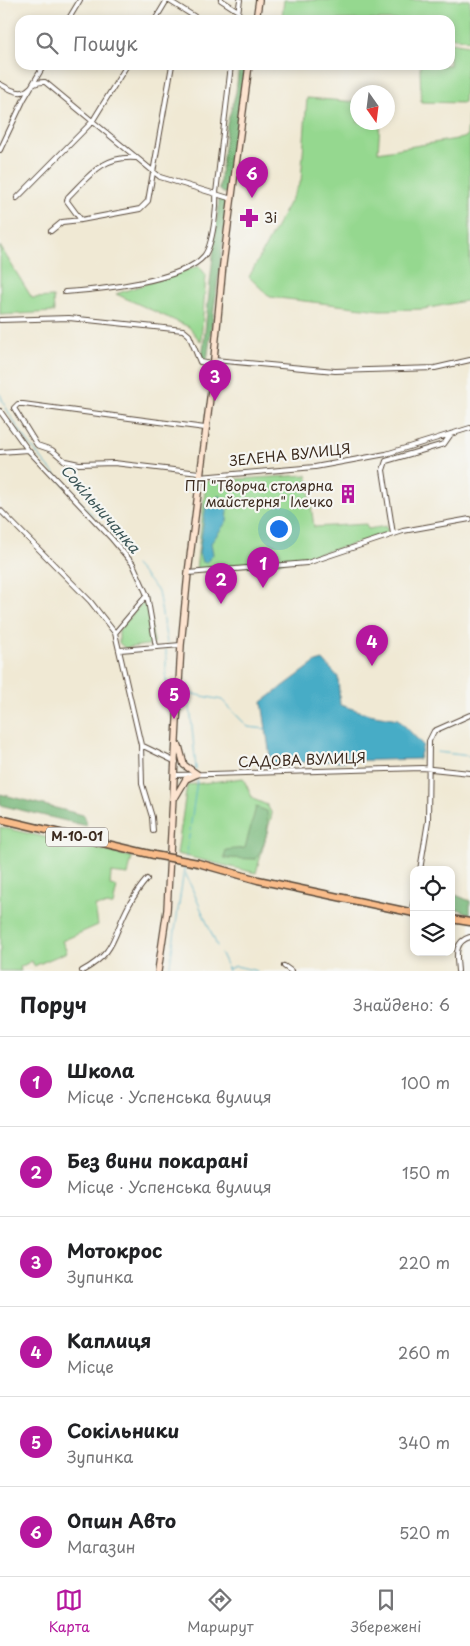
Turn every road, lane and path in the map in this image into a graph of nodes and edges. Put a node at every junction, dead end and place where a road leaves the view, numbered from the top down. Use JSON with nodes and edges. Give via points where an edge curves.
{"nodes":[{"id":1,"x":80,"y":0,"type":"edge"},
{"id":2,"x":167,"y":0,"type":"edge"},
{"id":3,"x":221,"y":0,"type":"edge"},
{"id":4,"x":240,"y":0,"type":"edge"},
{"id":5,"x":259,"y":0,"type":"edge"},
{"id":6,"x":238,"y":11,"type":"junction"},
{"id":7,"x":71,"y":15,"type":"edge"},
{"id":8,"x":158,"y":15,"type":"edge"},
{"id":9,"x":192,"y":15,"type":"edge"},
{"id":10,"x":238,"y":15,"type":"edge"},
{"id":11,"x":257,"y":15,"type":"edge"},
{"id":12,"x":41,"y":70,"type":"edge"},
{"id":13,"x":124,"y":70,"type":"edge"},
{"id":14,"x":171,"y":70,"type":"edge"},
{"id":15,"x":230,"y":70,"type":"edge"},
{"id":16,"x":248,"y":70,"type":"edge"},
{"id":17,"x":0,"y":84,"type":"edge"},
{"id":18,"x":31,"y":88,"type":"junction"},
{"id":19,"x":92,"y":122,"type":"junction"},
{"id":20,"x":0,"y":150,"type":"edge"},
{"id":21,"x":137,"y":158,"type":"junction"},
{"id":22,"x":154,"y":172,"type":"junction"},
{"id":23,"x":216,"y":193,"type":"junction"},
{"id":24,"x":17,"y":198,"type":"dead end"},
{"id":25,"x":232,"y":199,"type":"junction"},
{"id":26,"x":81,"y":220,"type":"junction"},
{"id":27,"x":50,"y":231,"type":"dead end"},
{"id":28,"x":65,"y":292,"type":"dead end"},
{"id":29,"x":0,"y":320,"type":"edge"},
{"id":30,"x":470,"y":360,"type":"edge"},
{"id":31,"x":212,"y":362,"type":"junction"},
{"id":32,"x":0,"y":411,"type":"edge"},
{"id":33,"x":205,"y":428,"type":"junction"},
{"id":34,"x":470,"y":428,"type":"edge"},
{"id":35,"x":451,"y":434,"type":"junction"},
{"id":36,"x":28,"y":450,"type":"junction"},
{"id":37,"x":0,"y":452,"type":"edge"},
{"id":38,"x":386,"y":454,"type":"junction"},
{"id":39,"x":386,"y":461,"type":"junction"},
{"id":40,"x":199,"y":475,"type":"junction"},
{"id":41,"x":0,"y":510,"type":"edge"},
{"id":42,"x":470,"y":519,"type":"edge"},
{"id":43,"x":393,"y":534,"type":"junction"},
{"id":44,"x":188,"y":574,"type":"junction"},
{"id":45,"x":147,"y":595,"type":"junction"},
{"id":46,"x":116,"y":633,"type":"junction"},
{"id":47,"x":181,"y":645,"type":"junction"},
{"id":48,"x":156,"y":646,"type":"junction"},
{"id":49,"x":120,"y":650,"type":"junction"},
{"id":50,"x":470,"y":715,"type":"edge"},
{"id":51,"x":178,"y":741,"type":"junction"},
{"id":52,"x":141,"y":745,"type":"junction"},
{"id":53,"x":176,"y":762,"type":"junction"},
{"id":54,"x":429,"y":768,"type":"junction"},
{"id":55,"x":470,"y":773,"type":"edge"},
{"id":56,"x":197,"y":774,"type":"junction"},
{"id":57,"x":176,"y":775,"type":"junction"},
{"id":58,"x":173,"y":806,"type":"junction"},
{"id":59,"x":0,"y":819,"type":"edge"},
{"id":60,"x":153,"y":831,"type":"dead end"},
{"id":61,"x":421,"y":866,"type":"edge"},
{"id":62,"x":146,"y":879,"type":"dead end"},
{"id":63,"x":410,"y":913,"type":"edge"},
{"id":64,"x":455,"y":919,"type":"edge"},
{"id":65,"x":470,"y":922,"type":"edge"},
{"id":66,"x":470,"y":937,"type":"edge"},
{"id":67,"x":284,"y":966,"type":"dead end"},
{"id":68,"x":82,"y":971,"type":"edge"},
{"id":69,"x":158,"y":971,"type":"edge"},
{"id":70,"x":291,"y":971,"type":"edge"},
{"id":71,"x":458,"y":971,"type":"edge"}],
"edges":[{"from":1,"to":7,"type":"street"},
{"from":2,"to":8,"type":"street"},
{"from":2,"to":9,"type":"street"},
{"from":3,"to":6,"type":"street"},
{"from":4,"to":6,"type":"street"},
{"from":5,"to":11,"type":"main road"},
{"from":6,"to":10,"type":"street"},
{"from":12,"to":18,"type":"street"},
{"from":13,"to":19,"type":"street"},
{"from":14,"to":22,"type":"street"},
{"from":15,"to":23,"type":"street"},
{"from":16,"to":25,"type":"main road"},
{"from":17,"to":18,"type":"street","via":[[15,93]]},
{"from":18,"to":19,"type":"street","via":[[40,81],[45,82]]},
{"from":18,"to":20,"type":"street"},
{"from":19,"to":21,"type":"street"},
{"from":19,"to":24,"type":"street"},
{"from":21,"to":22,"type":"street"},
{"from":21,"to":26,"type":"street","via":[[120,157],[103,164],[68,197]]},
{"from":22,"to":23,"type":"street","via":[[160,177]]},
{"from":22,"to":26,"type":"street","via":[[148,201],[140,209]]},
{"from":23,"to":25,"type":"street"},
{"from":23,"to":28,"type":"street","via":[[209,248],[198,262],[168,275],[137,283]]},
{"from":25,"to":31,"type":"main road"},
{"from":26,"to":27,"type":"street","via":[[62,222]]},
{"from":29,"to":31,"type":"street","via":[[69,318],[183,330],[189,335],[200,362]]},
{"from":30,"to":31,"type":"street","via":[[435,368],[335,371]]},
{"from":31,"to":33,"type":"main road"},
{"from":32,"to":36,"type":"street"},
{"from":33,"to":40,"type":"main road"},
{"from":33,"to":40,"type":"street","name":"ЗЕЛЕНА ВУЛИЦЯ","via":[[15,405],[15,411],[38,445],[52,450],[65,461]]},
{"from":34,"to":35,"type":"street","name":"ЗЕЛЕНА ВУЛИЦЯ"},
{"from":35,"to":38,"type":"street","name":"ЗЕЛЕНА ВУЛИЦЯ"},
{"from":35,"to":39,"type":"street","via":[[444,444]]},
{"from":36,"to":37,"type":"street"},
{"from":36,"to":45,"type":"street","via":[[133,564]]},
{"from":38,"to":39,"type":"street"},
{"from":38,"to":40,"type":"street","name":"ЗЕЛЕНА ВУЛИЦЯ","via":[[315,467]]},
{"from":39,"to":43,"type":"street","via":[[383,470]]},
{"from":40,"to":44,"type":"main road"},
{"from":41,"to":46,"type":"street","via":[[90,601]]},
{"from":42,"to":43,"type":"street"},
{"from":43,"to":44,"type":"street","via":[[307,563]]},
{"from":44,"to":47,"type":"main road"},
{"from":45,"to":46,"type":"street"},
{"from":45,"to":48,"type":"street"},
{"from":46,"to":49,"type":"street"},
{"from":47,"to":48,"type":"street"},
{"from":47,"to":51,"type":"main road"},
{"from":48,"to":49,"type":"street"},
{"from":49,"to":52,"type":"street"},
{"from":50,"to":54,"type":"street","via":[[434,731],[428,747]]},
{"from":51,"to":53,"type":"main road"},
{"from":51,"to":56,"type":"main road","via":[[184,765]]},
{"from":52,"to":53,"type":"street"},
{"from":52,"to":60,"type":"street","via":[[142,784]]},
{"from":53,"to":57,"type":"main road"},
{"from":54,"to":55,"type":"street","name":"САДОВА ВУЛИЦЯ"},
{"from":54,"to":56,"type":"street","name":"САДОВА ВУЛИЦЯ"},
{"from":54,"to":61,"type":"street","via":[[428,822]]},
{"from":56,"to":57,"type":"street","name":"САДОВА ВУЛИЦЯ"},
{"from":56,"to":58,"type":"main road","via":[[182,784]]},
{"from":57,"to":58,"type":"main road"},
{"from":58,"to":69,"type":"main road","via":[[165,929]]},
{"from":59,"to":63,"type":"highway","number":"М-10-01","bridge":true},
{"from":62,"to":68,"type":"street","via":[[128,906],[112,946],[104,956]]},
{"from":64,"to":65,"type":"highway"},
{"from":66,"to":71,"type":"street","via":[[457,947]]},
{"from":67,"to":70,"type":"street"}]}
